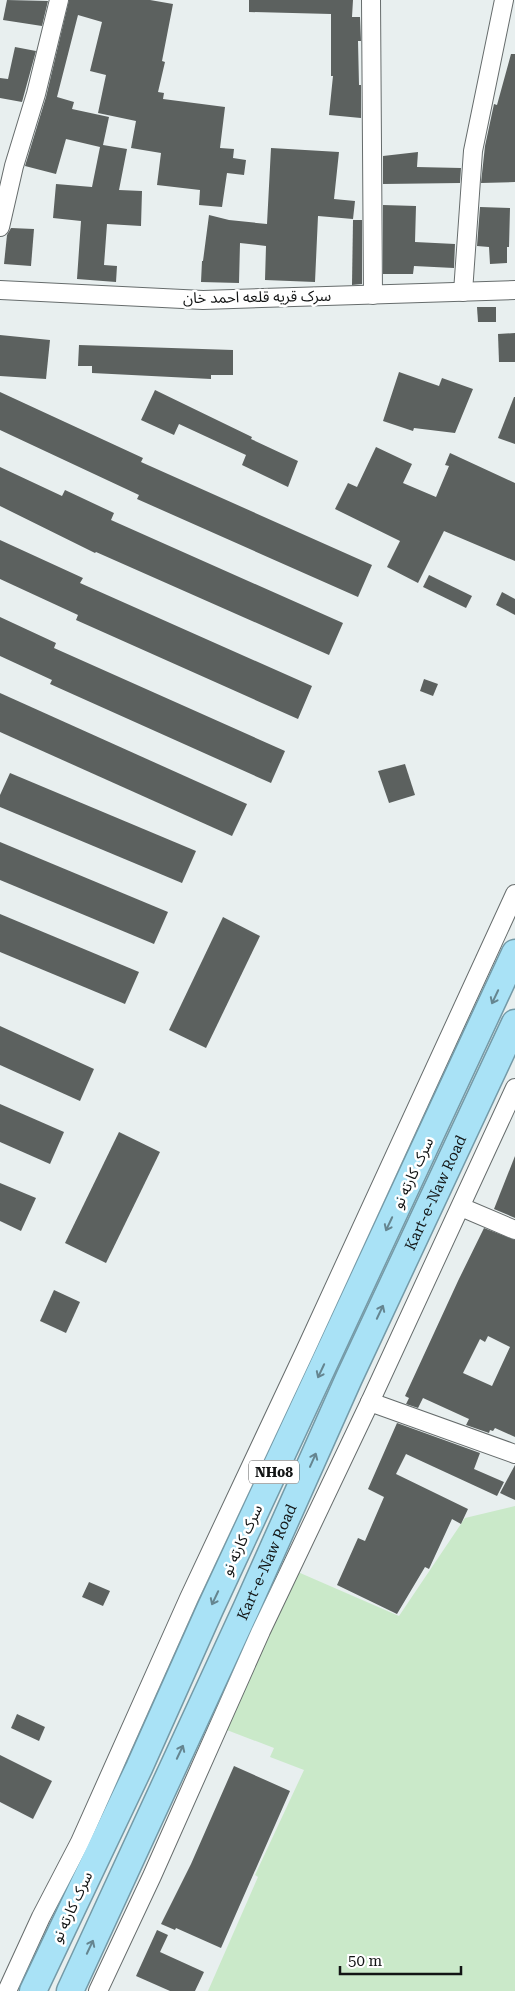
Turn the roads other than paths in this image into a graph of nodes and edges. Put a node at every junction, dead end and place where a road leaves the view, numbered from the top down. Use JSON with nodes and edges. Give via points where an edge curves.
{"nodes":[{"id":1,"x":59,"y":0,"type":"edge"},
{"id":2,"x":370,"y":0,"type":"edge"},
{"id":3,"x":504,"y":0,"type":"edge"},
{"id":4,"x":0,"y":227,"type":"edge"},
{"id":5,"x":0,"y":290,"type":"edge"},
{"id":6,"x":515,"y":290,"type":"edge"},
{"id":7,"x":463,"y":292,"type":"junction"},
{"id":8,"x":373,"y":295,"type":"junction"},
{"id":9,"x":515,"y":894,"type":"edge"},
{"id":10,"x":515,"y":953,"type":"edge"},
{"id":11,"x":515,"y":1022,"type":"edge"},
{"id":12,"x":515,"y":1088,"type":"edge"},
{"id":13,"x":461,"y":1207,"type":"junction"},
{"id":14,"x":515,"y":1230,"type":"edge"},
{"id":15,"x":370,"y":1402,"type":"junction"},
{"id":16,"x":515,"y":1454,"type":"edge"},
{"id":17,"x":139,"y":1768,"type":"junction"},
{"id":18,"x":168,"y":1778,"type":"junction"},
{"id":19,"x":7,"y":1991,"type":"edge"},
{"id":20,"x":33,"y":1991,"type":"edge"},
{"id":21,"x":70,"y":1991,"type":"edge"},
{"id":22,"x":98,"y":1991,"type":"edge"}],
"edges":[{"from":1,"to":4,"type":"street"},
{"from":2,"to":8,"type":"street"},
{"from":3,"to":7,"type":"street","via":[[473,151]]},
{"from":5,"to":8,"type":"street","name":"سرک قریه قلعه احمد خان","via":[[203,300]]},
{"from":6,"to":7,"type":"street","name":"سرک قریه قلعه احمد خان"},
{"from":7,"to":8,"type":"street","name":"سرک قریه قلعه احمد خان"},
{"from":9,"to":19,"type":"street","via":[[189,1598],[80,1842]]},
{"from":10,"to":17,"type":"highway","name":"سرک کارته نو","number":"NH08","one_way":true},
{"from":18,"to":11,"type":"highway","name":"Kart-e-Naw Road","number":"NH08","one_way":true},
{"from":12,"to":13,"type":"street"},
{"from":13,"to":14,"type":"street"},
{"from":13,"to":15,"type":"street"},
{"from":15,"to":16,"type":"street"},
{"from":15,"to":22,"type":"street"},
{"from":17,"to":18,"type":"highway"},
{"from":17,"to":20,"type":"highway","name":"سرک کارته نو","number":"NH08"},
{"from":21,"to":18,"type":"highway","name":"Kart-e-Naw Road","number":"NH08","one_way":true}]}
